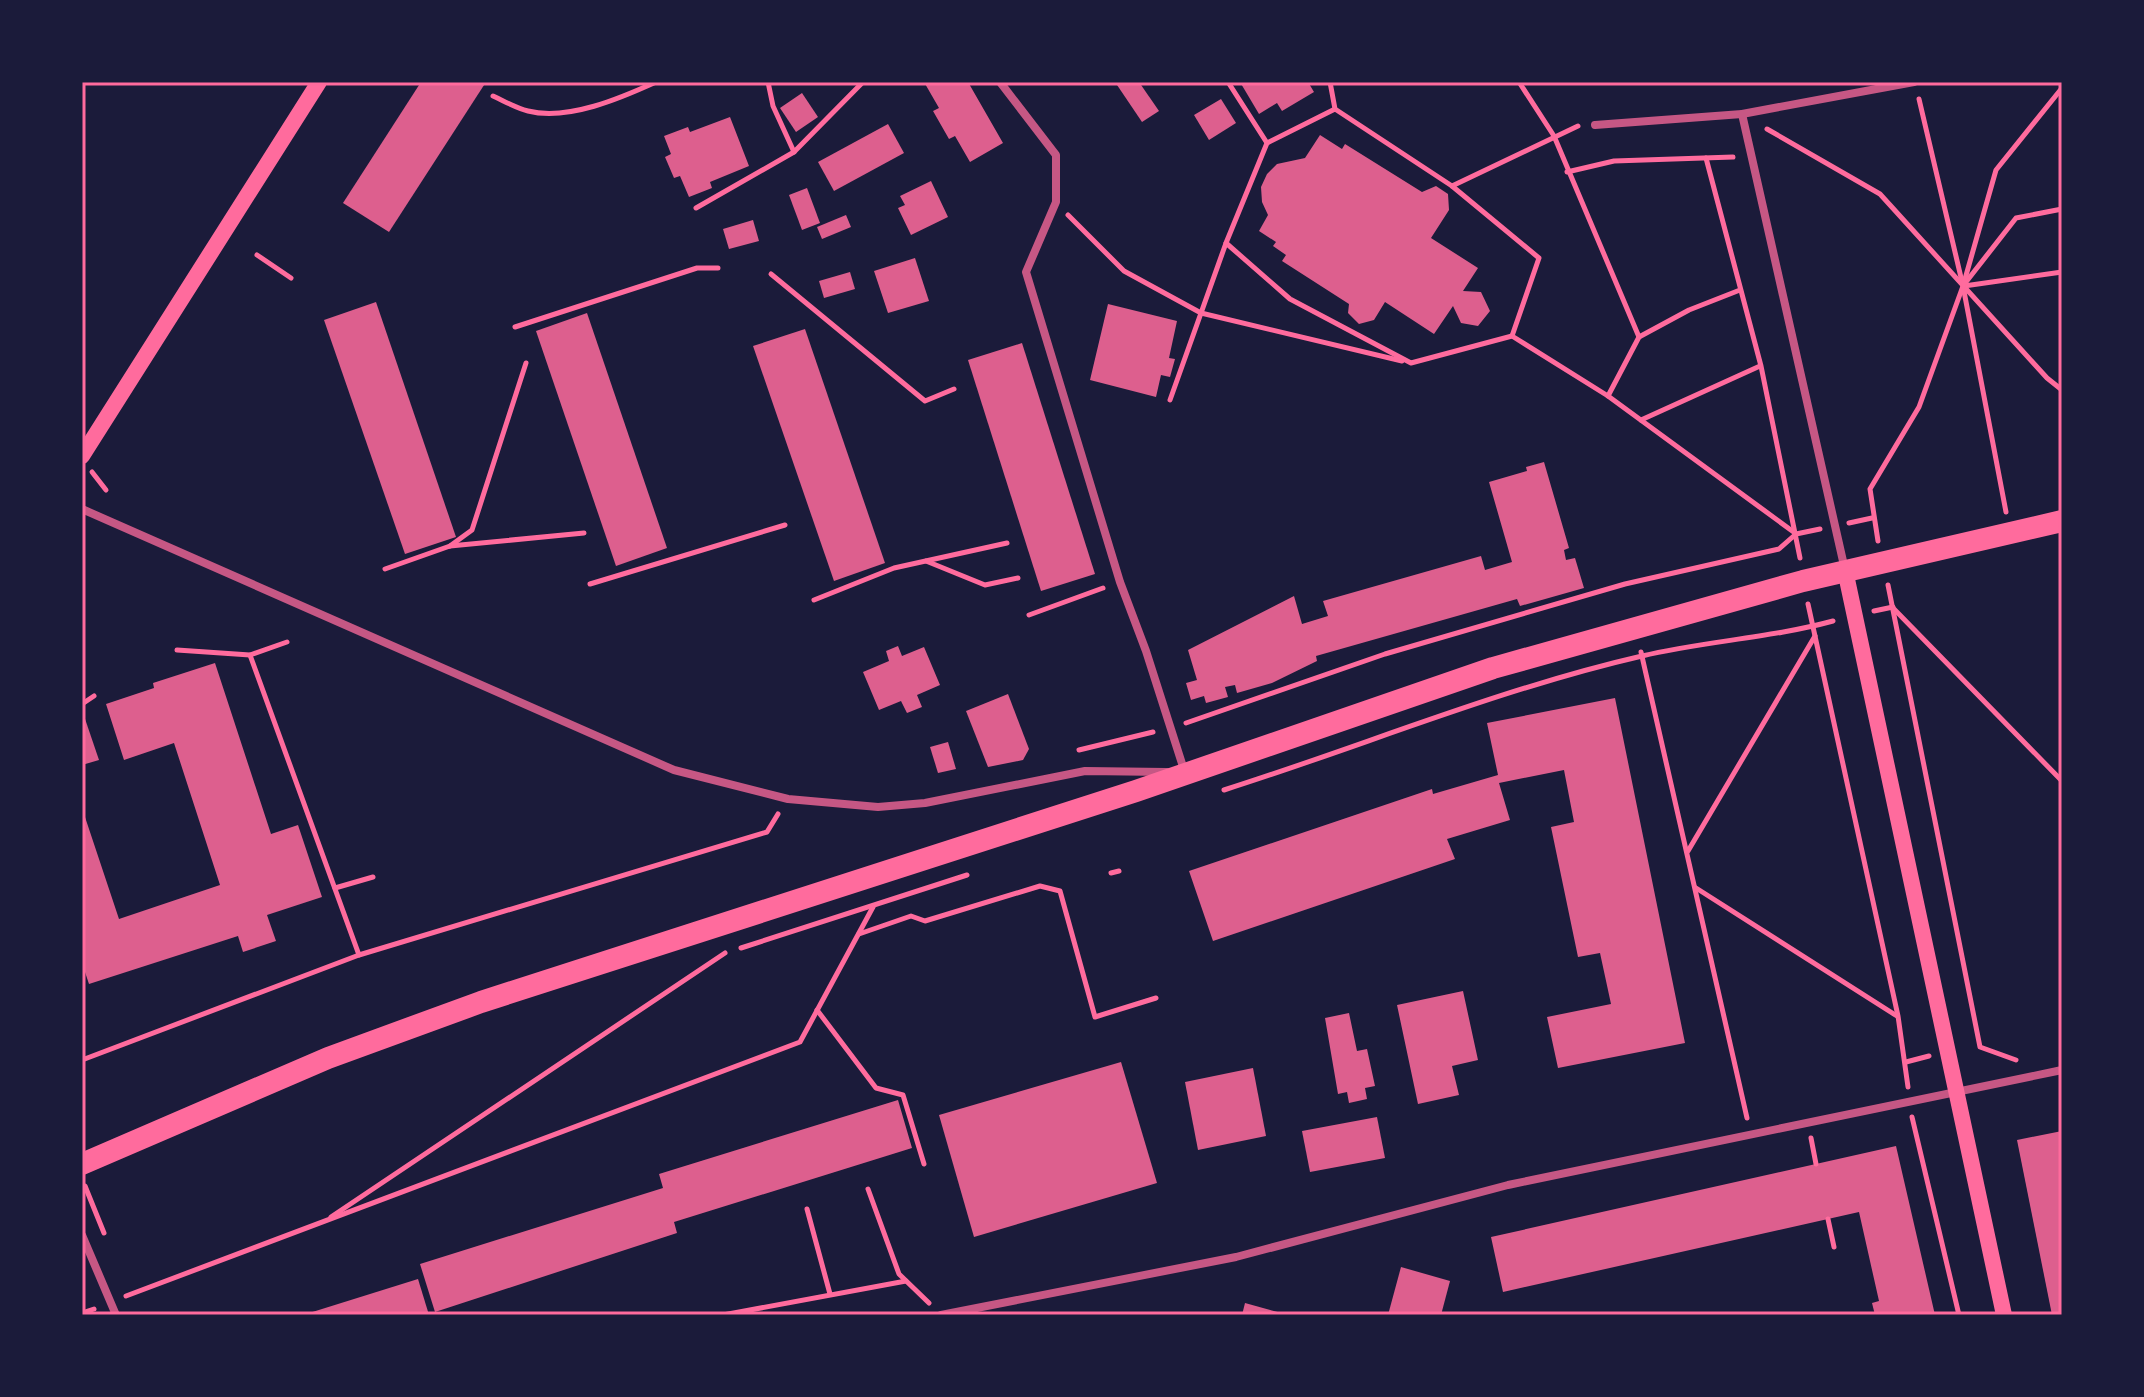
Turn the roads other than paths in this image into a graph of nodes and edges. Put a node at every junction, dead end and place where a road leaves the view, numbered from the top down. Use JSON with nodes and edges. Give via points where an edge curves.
{"nodes":[{"id":1,"x":319,"y":82,"type":"edge"},
{"id":2,"x":1000,"y":82,"type":"edge"},
{"id":3,"x":1914,"y":82,"type":"edge"},
{"id":4,"x":1742,"y":114,"type":"junction"},
{"id":5,"x":1595,"y":125,"type":"road end"},
{"id":6,"x":82,"y":456,"type":"edge"},
{"id":7,"x":82,"y":509,"type":"edge"},
{"id":8,"x":2062,"y":521,"type":"edge"},
{"id":9,"x":1845,"y":570,"type":"junction"},
{"id":10,"x":1185,"y":773,"type":"junction"},
{"id":11,"x":2062,"y":1070,"type":"edge"},
{"id":12,"x":1954,"y":1094,"type":"junction"},
{"id":13,"x":82,"y":1164,"type":"edge"},
{"id":14,"x":82,"y":1235,"type":"edge"},
{"id":15,"x":116,"y":1315,"type":"edge"},
{"id":16,"x":941,"y":1315,"type":"edge"},
{"id":17,"x":2004,"y":1315,"type":"edge"}],
"edges":[{"from":1,"to":6,"type":"main road"},
{"from":2,"to":10,"type":"street","via":[[1056,155],[1056,202],[1026,272],[1120,582]]},
{"from":3,"to":4,"type":"street"},
{"from":4,"to":5,"type":"street"},
{"from":4,"to":9,"type":"street"},
{"from":7,"to":10,"type":"street","via":[[674,770],[788,799],[878,807],[925,803],[1085,771]]},
{"from":8,"to":9,"type":"highway"},
{"from":9,"to":10,"type":"highway","via":[[1493,668]]},
{"from":9,"to":12,"type":"main road"},
{"from":10,"to":13,"type":"highway","via":[[481,1002],[328,1058]]},
{"from":11,"to":12,"type":"street"},
{"from":12,"to":16,"type":"street","via":[[1508,1185],[1236,1257]]},
{"from":12,"to":17,"type":"main road"},
{"from":14,"to":15,"type":"street"}]}
